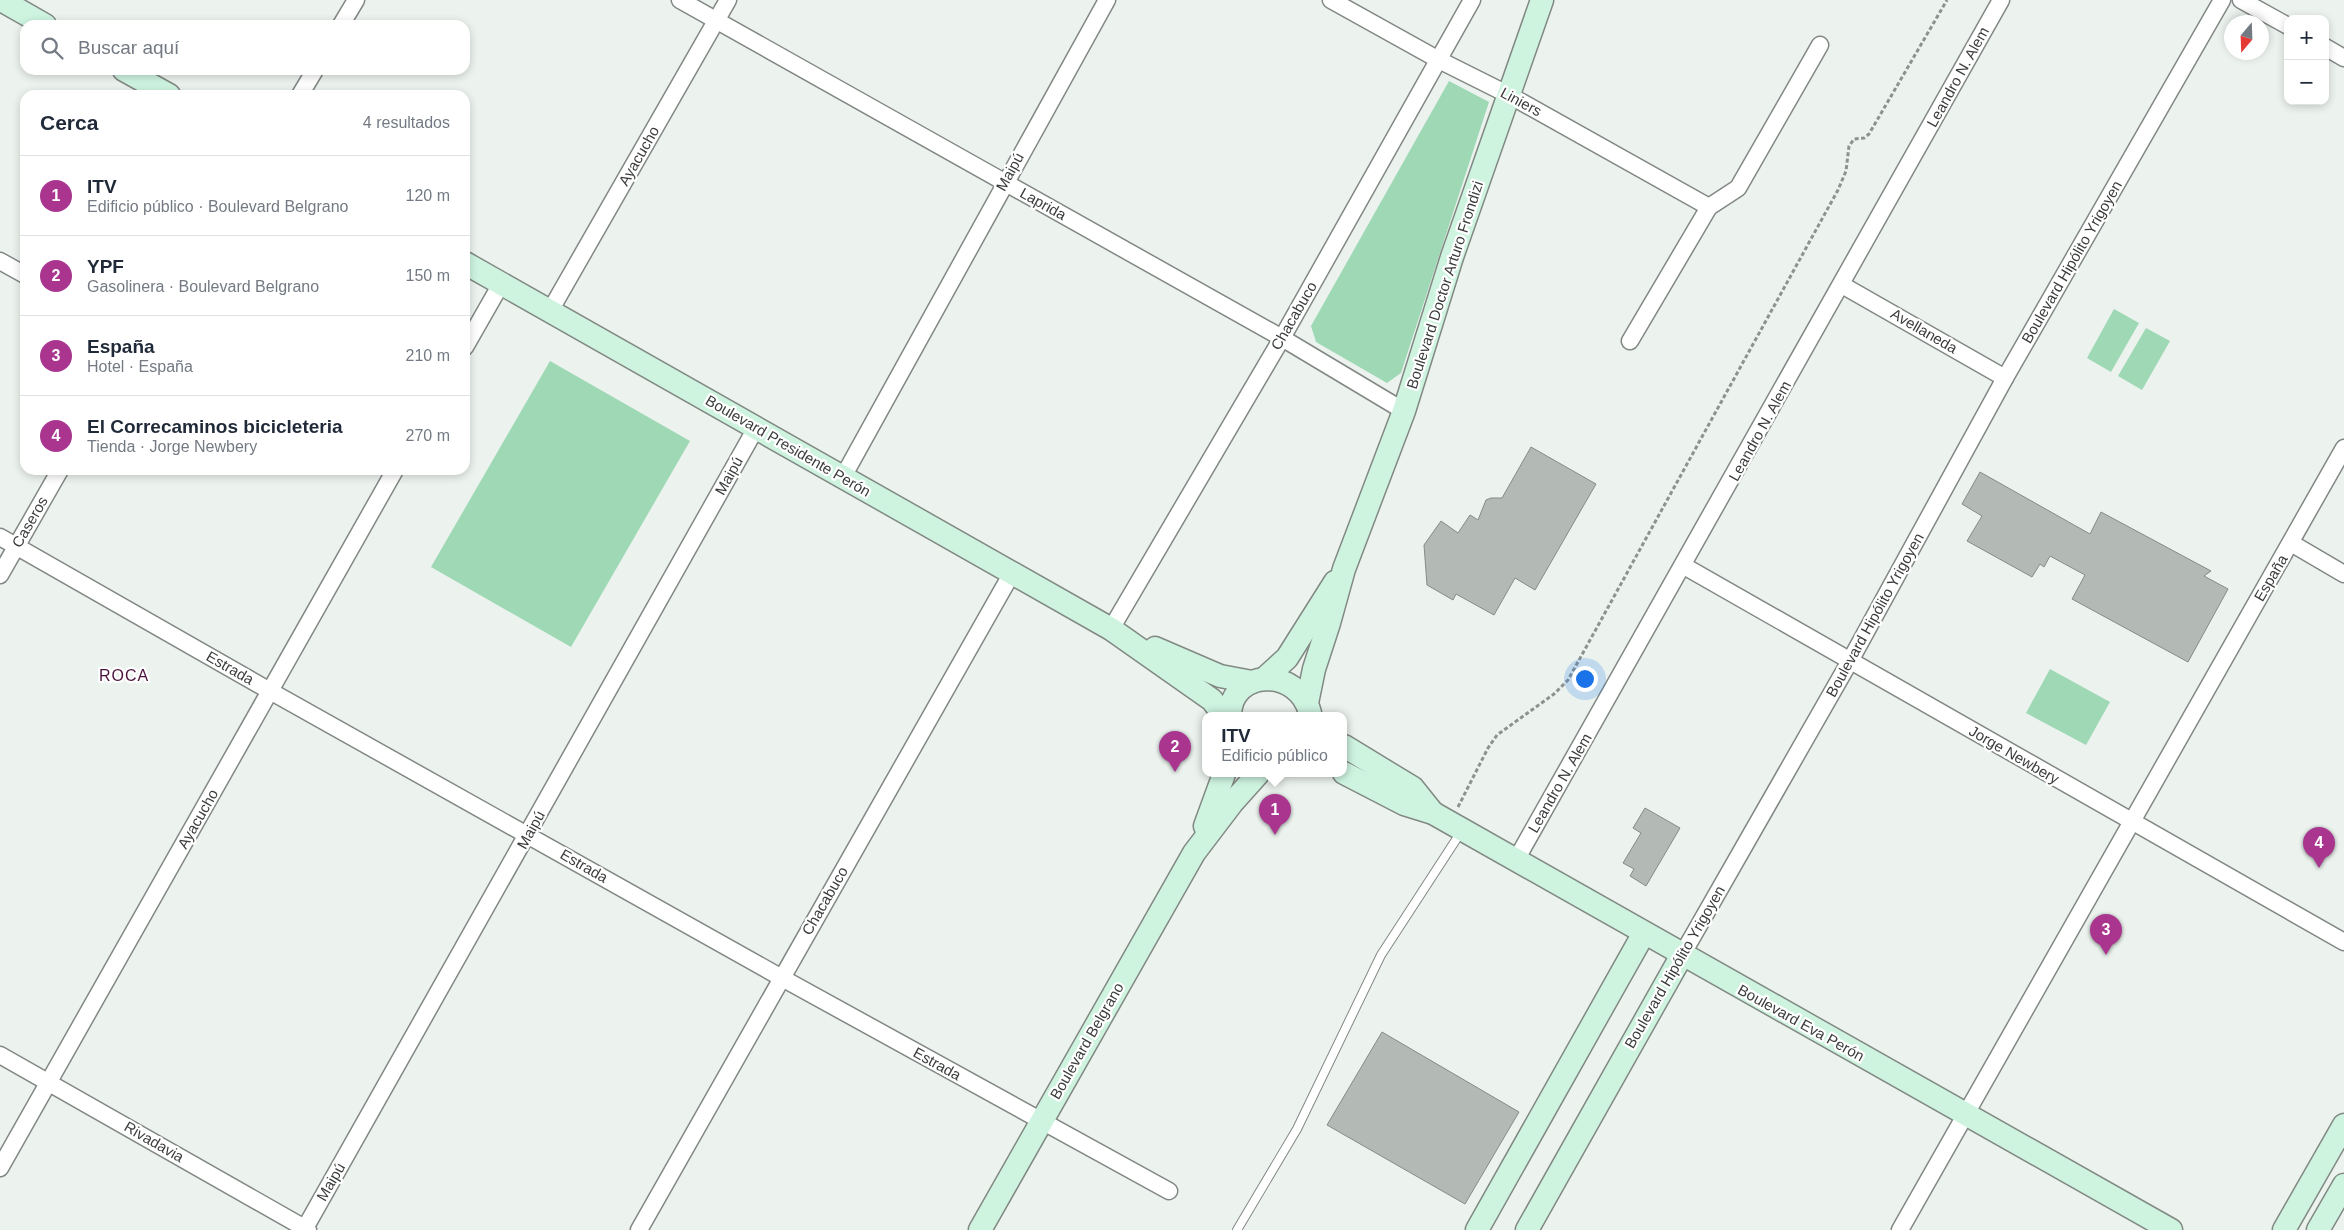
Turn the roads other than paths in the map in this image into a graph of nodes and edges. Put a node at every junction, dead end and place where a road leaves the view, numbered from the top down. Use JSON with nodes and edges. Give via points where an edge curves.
{"nodes":[{"id":1,"x":1,"y":0,"type":"edge"},
{"id":2,"x":356,"y":0,"type":"edge"},
{"id":3,"x":680,"y":0,"type":"edge"},
{"id":4,"x":728,"y":0,"type":"edge"},
{"id":5,"x":1107,"y":0,"type":"edge"},
{"id":6,"x":1331,"y":0,"type":"edge"},
{"id":7,"x":1472,"y":0,"type":"edge"},
{"id":8,"x":1542,"y":0,"type":"edge"},
{"id":9,"x":2001,"y":0,"type":"edge"},
{"id":10,"x":2222,"y":0,"type":"edge"},
{"id":11,"x":2241,"y":0,"type":"edge"},
{"id":12,"x":36,"y":20,"type":"edge"},
{"id":13,"x":344,"y":20,"type":"edge"},
{"id":14,"x":716,"y":20,"type":"junction"},
{"id":15,"x":2284,"y":24,"type":"edge"},
{"id":16,"x":1820,"y":45,"type":"dead end"},
{"id":17,"x":2329,"y":49,"type":"edge"},
{"id":18,"x":2344,"y":58,"type":"edge"},
{"id":19,"x":1439,"y":60,"type":"junction"},
{"id":20,"x":133,"y":75,"type":"edge"},
{"id":21,"x":312,"y":75,"type":"edge"},
{"id":22,"x":159,"y":90,"type":"edge"},
{"id":23,"x":303,"y":90,"type":"edge"},
{"id":24,"x":1509,"y":94,"type":"junction"},
{"id":25,"x":1005,"y":182,"type":"junction"},
{"id":26,"x":1709,"y":207,"type":"junction"},
{"id":27,"x":0,"y":261,"type":"edge"},
{"id":28,"x":470,"y":266,"type":"edge"},
{"id":29,"x":20,"y":272,"type":"edge"},
{"id":30,"x":501,"y":284,"type":"junction"},
{"id":31,"x":1842,"y":285,"type":"junction"},
{"id":32,"x":550,"y":311,"type":"junction"},
{"id":33,"x":470,"y":338,"type":"edge"},
{"id":34,"x":1282,"y":338,"type":"junction"},
{"id":35,"x":1630,"y":341,"type":"dead end"},
{"id":36,"x":2005,"y":378,"type":"junction"},
{"id":37,"x":1404,"y":411,"type":"junction"},
{"id":38,"x":756,"y":428,"type":"junction"},
{"id":39,"x":2344,"y":448,"type":"edge"},
{"id":40,"x":57,"y":475,"type":"edge"},
{"id":41,"x":392,"y":475,"type":"edge"},
{"id":42,"x":843,"y":477,"type":"junction"},
{"id":43,"x":0,"y":537,"type":"edge"},
{"id":44,"x":2291,"y":543,"type":"junction"},
{"id":45,"x":16,"y":546,"type":"junction"},
{"id":46,"x":1684,"y":566,"type":"junction"},
{"id":47,"x":1344,"y":569,"type":"junction"},
{"id":48,"x":1012,"y":573,"type":"junction"},
{"id":49,"x":2344,"y":574,"type":"edge"},
{"id":50,"x":0,"y":575,"type":"edge"},
{"id":51,"x":1111,"y":629,"type":"junction"},
{"id":52,"x":1850,"y":660,"type":"junction"},
{"id":53,"x":1259,"y":680,"type":"junction"},
{"id":54,"x":270,"y":691,"type":"junction"},
{"id":55,"x":1221,"y":712,"type":"edge"},
{"id":56,"x":1231,"y":712,"type":"edge"},
{"id":57,"x":1310,"y":712,"type":"edge"},
{"id":58,"x":1310,"y":712,"type":"edge"},
{"id":59,"x":1347,"y":748,"type":"edge"},
{"id":60,"x":1347,"y":775,"type":"edge"},
{"id":61,"x":1223,"y":777,"type":"edge"},
{"id":62,"x":1255,"y":777,"type":"edge"},
{"id":63,"x":1448,"y":822,"type":"junction"},
{"id":64,"x":2132,"y":823,"type":"junction"},
{"id":65,"x":528,"y":834,"type":"junction"},
{"id":66,"x":1194,"y":853,"type":"junction"},
{"id":67,"x":1516,"y":860,"type":"junction"},
{"id":68,"x":1644,"y":933,"type":"junction"},
{"id":69,"x":2344,"y":942,"type":"edge"},
{"id":70,"x":1682,"y":955,"type":"junction"},
{"id":71,"x":782,"y":978,"type":"junction"},
{"id":72,"x":0,"y":1055,"type":"edge"},
{"id":73,"x":48,"y":1082,"type":"junction"},
{"id":74,"x":1966,"y":1116,"type":"junction"},
{"id":75,"x":1041,"y":1122,"type":"junction"},
{"id":76,"x":2344,"y":1125,"type":"edge"},
{"id":77,"x":0,"y":1168,"type":"edge"},
{"id":78,"x":2344,"y":1185,"type":"edge"},
{"id":79,"x":1169,"y":1191,"type":"dead end"},
{"id":80,"x":306,"y":1230,"type":"edge"},
{"id":81,"x":639,"y":1230,"type":"edge"},
{"id":82,"x":980,"y":1230,"type":"edge"},
{"id":83,"x":1237,"y":1230,"type":"edge"},
{"id":84,"x":1477,"y":1230,"type":"edge"},
{"id":85,"x":1527,"y":1230,"type":"edge"},
{"id":86,"x":1900,"y":1230,"type":"edge"},
{"id":87,"x":2171,"y":1230,"type":"edge"},
{"id":88,"x":2284,"y":1230,"type":"edge"},
{"id":89,"x":2318,"y":1230,"type":"edge"}],
"edges":[{"from":1,"to":12,"type":"street"},
{"from":2,"to":13,"type":"street"},
{"from":3,"to":14,"type":"street","name":"Laprida"},
{"from":4,"to":14,"type":"street","name":"Ayacucho"},
{"from":5,"to":25,"type":"street","name":"Maipú"},
{"from":6,"to":19,"type":"street","name":"Liniers"},
{"from":7,"to":19,"type":"street","name":"Chacabuco"},
{"from":8,"to":24,"type":"street","name":"Boulevard Doctor Arturo Frondizi"},
{"from":9,"to":31,"type":"street","name":"Leandro N. Alem"},
{"from":10,"to":36,"type":"street","name":"Boulevard Hipólito Yrigoyen"},
{"from":11,"to":15,"type":"street"},
{"from":14,"to":25,"type":"street","name":"Laprida"},
{"from":14,"to":32,"type":"street","name":"Ayacucho"},
{"from":16,"to":26,"type":"street","via":[[1738,188]]},
{"from":17,"to":18,"type":"street"},
{"from":19,"to":24,"type":"street","name":"Liniers"},
{"from":19,"to":34,"type":"street","name":"Chacabuco"},
{"from":20,"to":22,"type":"street"},
{"from":21,"to":23,"type":"street"},
{"from":24,"to":26,"type":"street","name":"Liniers"},
{"from":24,"to":37,"type":"street","name":"Boulevard Doctor Arturo Frondizi","via":[[1452,257]]},
{"from":25,"to":34,"type":"street","name":"Laprida"},
{"from":25,"to":42,"type":"street","name":"Maipú"},
{"from":26,"to":35,"type":"street"},
{"from":27,"to":29,"type":"street"},
{"from":28,"to":30,"type":"street","name":"Boulevard Presidente Perón"},
{"from":30,"to":32,"type":"street","name":"Boulevard Presidente Perón"},
{"from":30,"to":33,"type":"street"},
{"from":31,"to":36,"type":"street","name":"Avellaneda"},
{"from":31,"to":46,"type":"street","name":"Leandro N. Alem"},
{"from":32,"to":38,"type":"street","name":"Boulevard Presidente Perón"},
{"from":34,"to":37,"type":"street","name":"Laprida"},
{"from":34,"to":51,"type":"street","name":"Chacabuco"},
{"from":36,"to":52,"type":"street","name":"Boulevard Hipólito Yrigoyen"},
{"from":37,"to":47,"type":"street","name":"Boulevard Doctor Arturo Frondizi"},
{"from":38,"to":42,"type":"street","name":"Boulevard Presidente Perón"},
{"from":38,"to":65,"type":"street","name":"Maipú"},
{"from":39,"to":44,"type":"street","name":"España"},
{"from":40,"to":45,"type":"street","name":"Caseros"},
{"from":41,"to":54,"type":"street","name":"Ayacucho"},
{"from":42,"to":48,"type":"street","name":"Boulevard Presidente Perón"},
{"from":43,"to":45,"type":"street","name":"Estrada"},
{"from":44,"to":49,"type":"street"},
{"from":44,"to":64,"type":"street","name":"España"},
{"from":45,"to":50,"type":"street","name":"Caseros"},
{"from":45,"to":54,"type":"street","name":"Estrada"},
{"from":46,"to":52,"type":"street","name":"Jorge Newbery"},
{"from":46,"to":67,"type":"street","name":"Leandro N. Alem"},
{"from":47,"to":53,"type":"street","name":"Boulevard Doctor Arturo Frondizi","via":[[1287,658]]},
{"from":47,"to":57,"type":"street","name":"Boulevard Doctor Arturo Frondizi","via":[[1314,669]]},
{"from":48,"to":51,"type":"street","name":"Boulevard Presidente Perón"},
{"from":48,"to":71,"type":"street","name":"Chacabuco"},
{"from":51,"to":53,"type":"street","name":"Boulevard Presidente Perón","via":[[1220,676]]},
{"from":51,"to":55,"type":"street","name":"Boulevard Presidente Perón","via":[[1212,700]]},
{"from":52,"to":64,"type":"street","name":"Jorge Newbery"},
{"from":52,"to":70,"type":"street","name":"Boulevard Hipólito Yrigoyen"},
{"from":53,"to":56,"type":"street","via":[[1242,690],[1234,700]]},
{"from":53,"to":58,"type":"street","name":"Boulevard Presidente Perón","via":[[1279,679],[1291,684],[1301,692]]},
{"from":54,"to":65,"type":"street","name":"Estrada"},
{"from":54,"to":73,"type":"street","name":"Ayacucho"},
{"from":59,"to":63,"type":"street","via":[[1413,788]]},
{"from":60,"to":63,"type":"street"},
{"from":61,"to":66,"type":"street","name":"Boulevard Belgrano"},
{"from":62,"to":66,"type":"street","name":"Boulevard Belgrano"},
{"from":63,"to":67,"type":"street","name":"Boulevard Eva Perón"},
{"from":63,"to":83,"type":"lane","via":[[1380,955],[1298,1129]]},
{"from":64,"to":69,"type":"street","name":"Jorge Newbery"},
{"from":64,"to":74,"type":"street","name":"España"},
{"from":65,"to":71,"type":"street","name":"Estrada"},
{"from":65,"to":80,"type":"street","name":"Maipú"},
{"from":66,"to":75,"type":"street","name":"Boulevard Belgrano"},
{"from":67,"to":68,"type":"street","name":"Boulevard Eva Perón"},
{"from":68,"to":70,"type":"street","name":"Boulevard Eva Perón"},
{"from":68,"to":84,"type":"street"},
{"from":70,"to":74,"type":"street","name":"Boulevard Eva Perón"},
{"from":70,"to":85,"type":"street","name":"Boulevard Hipólito Yrigoyen"},
{"from":71,"to":75,"type":"street","name":"Estrada"},
{"from":71,"to":81,"type":"street","name":"Chacabuco"},
{"from":72,"to":73,"type":"street","name":"Rivadavia"},
{"from":73,"to":77,"type":"street","name":"Ayacucho"},
{"from":73,"to":80,"type":"street","name":"Rivadavia"},
{"from":74,"to":86,"type":"street","name":"España"},
{"from":74,"to":87,"type":"street","name":"Boulevard Eva Perón"},
{"from":75,"to":79,"type":"street","name":"Estrada"},
{"from":75,"to":82,"type":"street","name":"Boulevard Belgrano"},
{"from":76,"to":88,"type":"street"},
{"from":78,"to":89,"type":"street"}]}
